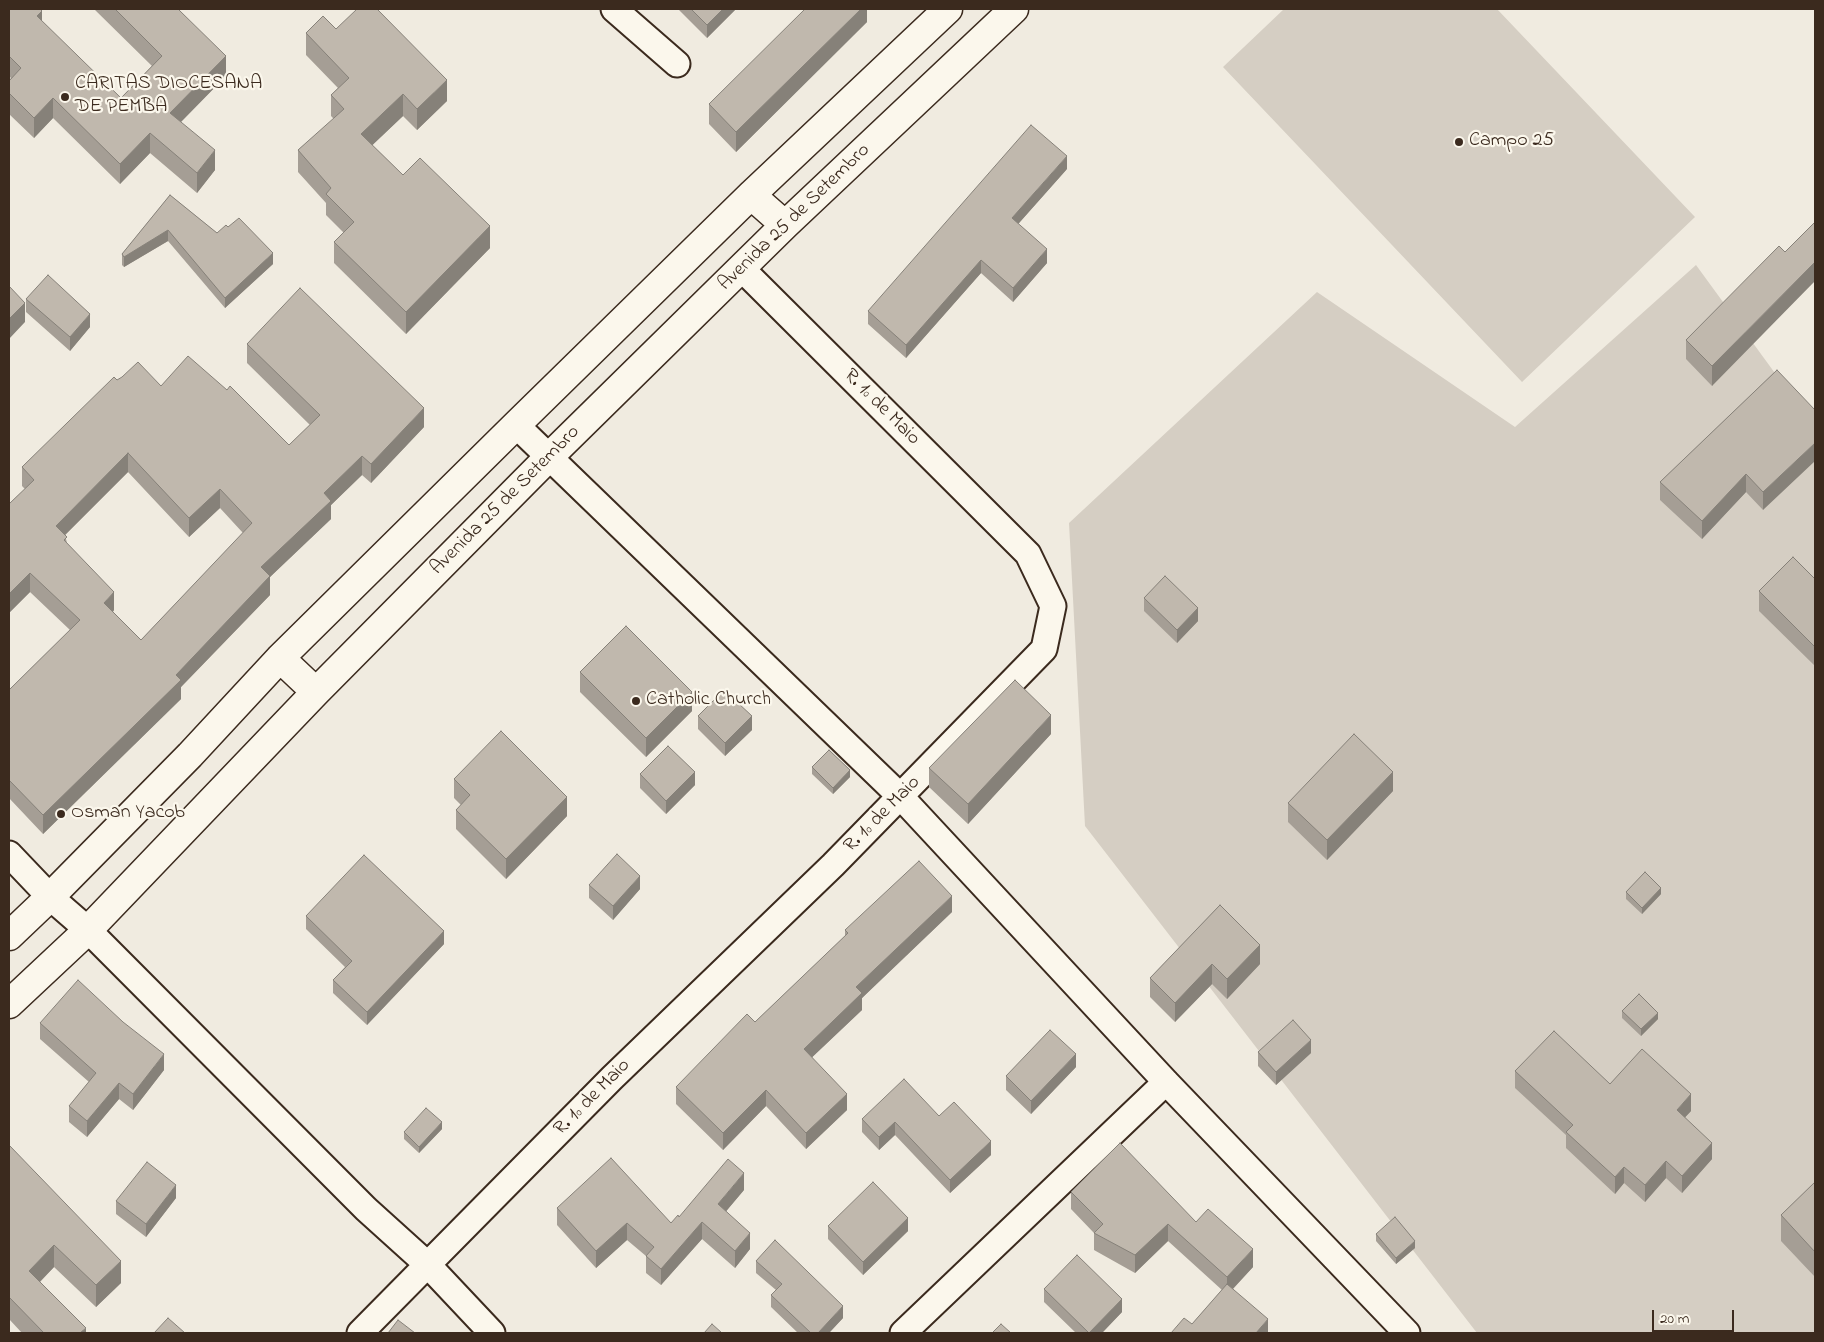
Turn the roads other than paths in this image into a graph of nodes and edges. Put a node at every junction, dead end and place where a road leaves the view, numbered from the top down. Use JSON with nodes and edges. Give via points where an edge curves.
{"nodes":[{"id":1,"x":614,"y":9,"type":"edge"},
{"id":2,"x":948,"y":9,"type":"edge"},
{"id":3,"x":1014,"y":9,"type":"edge"},
{"id":4,"x":677,"y":64,"type":"dead end"},
{"id":5,"x":751,"y":194,"type":"junction"},
{"id":6,"x":786,"y":226,"type":"junction"},
{"id":7,"x":742,"y":269,"type":"junction"},
{"id":8,"x":516,"y":425,"type":"junction"},
{"id":9,"x":550,"y":457,"type":"junction"},
{"id":10,"x":280,"y":658,"type":"junction"},
{"id":11,"x":316,"y":692,"type":"junction"},
{"id":12,"x":900,"y":797,"type":"junction"},
{"id":13,"x":9,"y":854,"type":"edge"},
{"id":14,"x":50,"y":897,"type":"junction"},
{"id":15,"x":88,"y":930,"type":"junction"},
{"id":16,"x":9,"y":936,"type":"edge"},
{"id":17,"x":9,"y":1004,"type":"edge"},
{"id":18,"x":1166,"y":1082,"type":"junction"},
{"id":19,"x":428,"y":1265,"type":"junction"},
{"id":20,"x":360,"y":1333,"type":"edge"},
{"id":21,"x":492,"y":1333,"type":"edge"},
{"id":22,"x":903,"y":1333,"type":"edge"},
{"id":23,"x":1407,"y":1333,"type":"edge"}],
"edges":[{"from":1,"to":4,"type":"street"},
{"from":2,"to":5,"type":"highway"},
{"from":3,"to":6,"type":"highway","name":"Avenida 25 de Setembro"},
{"from":5,"to":6,"type":"highway"},
{"from":5,"to":8,"type":"highway"},
{"from":6,"to":7,"type":"highway","name":"Avenida 25 de Setembro"},
{"from":7,"to":9,"type":"highway","name":"Avenida 25 de Setembro"},
{"from":7,"to":12,"type":"street","name":"R. 1º de Maio","via":[[1028,554],[1052,606],[1044,649]]},
{"from":8,"to":9,"type":"street"},
{"from":8,"to":10,"type":"highway"},
{"from":9,"to":11,"type":"highway","name":"Avenida 25 de Setembro"},
{"from":9,"to":12,"type":"street"},
{"from":10,"to":11,"type":"highway"},
{"from":10,"to":14,"type":"highway"},
{"from":11,"to":15,"type":"highway","name":"Avenida 25 de Setembro"},
{"from":12,"to":18,"type":"street"},
{"from":12,"to":19,"type":"street","name":"R. 1º de Maio","via":[[612,1078]]},
{"from":13,"to":14,"type":"street"},
{"from":14,"to":15,"type":"street"},
{"from":14,"to":16,"type":"highway"},
{"from":15,"to":17,"type":"highway","name":"Avenida 25 de Setembro"},
{"from":15,"to":19,"type":"street","via":[[366,1209]]},
{"from":18,"to":22,"type":"street"},
{"from":18,"to":23,"type":"street"},
{"from":19,"to":20,"type":"street","name":"R. 1º de Maio"},
{"from":19,"to":21,"type":"street"}]}
